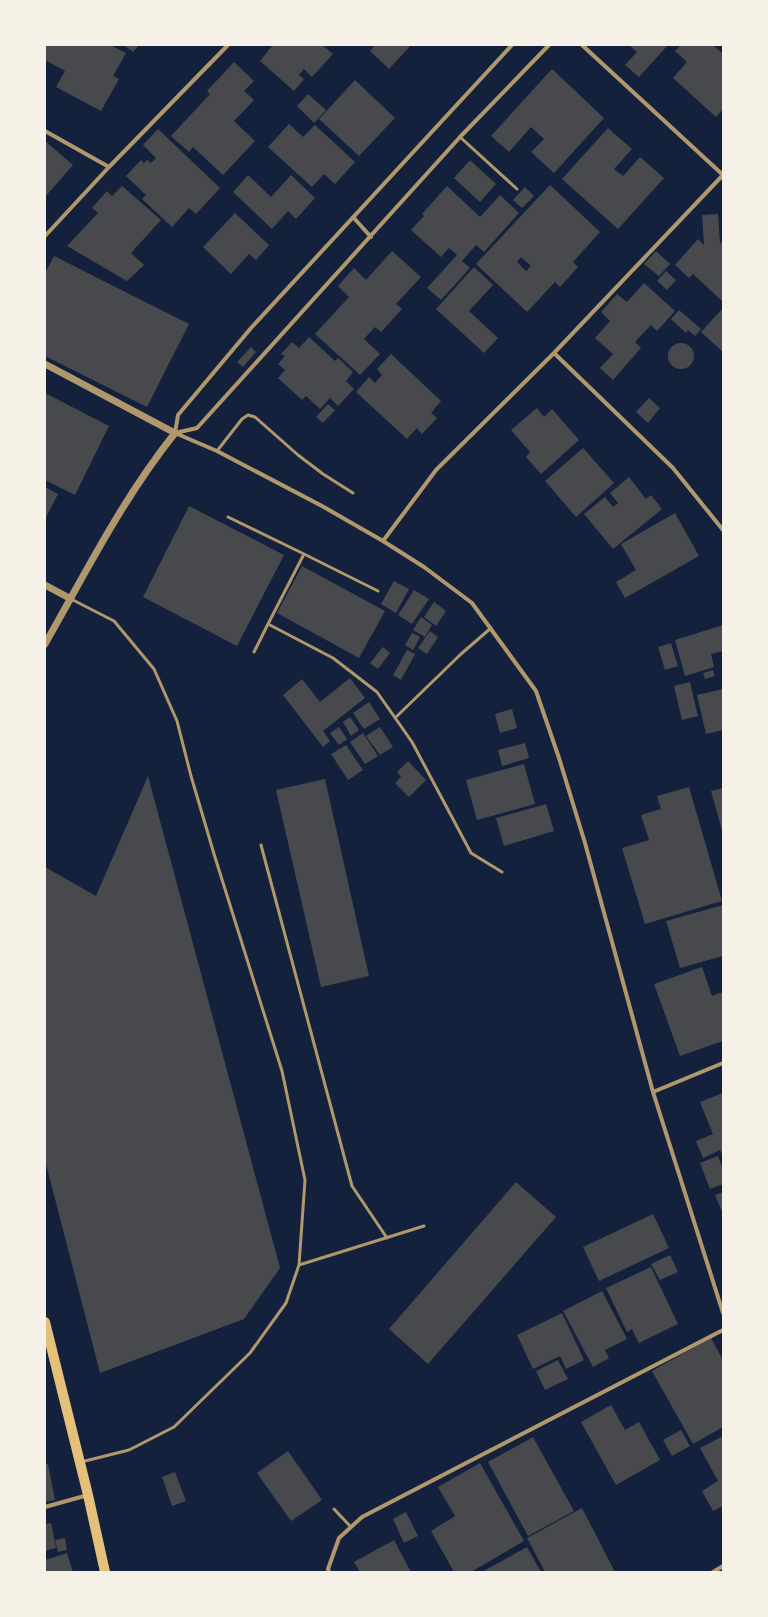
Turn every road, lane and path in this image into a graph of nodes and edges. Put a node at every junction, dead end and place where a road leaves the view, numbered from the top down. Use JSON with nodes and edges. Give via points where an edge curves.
{"nodes":[{"id":1,"x":228,"y":45,"type":"edge"},
{"id":2,"x":512,"y":45,"type":"edge"},
{"id":3,"x":549,"y":45,"type":"edge"},
{"id":4,"x":582,"y":45,"type":"edge"},
{"id":5,"x":45,"y":131,"type":"edge"},
{"id":6,"x":460,"y":137,"type":"junction"},
{"id":7,"x":109,"y":166,"type":"junction"},
{"id":8,"x":723,"y":175,"type":"edge"},
{"id":9,"x":517,"y":189,"type":"dead end"},
{"id":10,"x":353,"y":217,"type":"junction"},
{"id":11,"x":46,"y":236,"type":"edge"},
{"id":12,"x":371,"y":237,"type":"junction"},
{"id":13,"x":554,"y":354,"type":"junction"},
{"id":14,"x":45,"y":364,"type":"edge"},
{"id":15,"x":175,"y":433,"type":"junction"},
{"id":16,"x":217,"y":451,"type":"junction"},
{"id":17,"x":353,"y":492,"type":"dead end"},
{"id":18,"x":228,"y":517,"type":"dead end"},
{"id":19,"x":723,"y":530,"type":"edge"},
{"id":20,"x":383,"y":541,"type":"junction"},
{"id":21,"x":304,"y":554,"type":"junction"},
{"id":22,"x":45,"y":585,"type":"edge"},
{"id":23,"x":378,"y":591,"type":"dead end"},
{"id":24,"x":70,"y":599,"type":"junction"},
{"id":25,"x":268,"y":624,"type":"junction"},
{"id":26,"x":491,"y":628,"type":"junction"},
{"id":27,"x":45,"y":644,"type":"edge"},
{"id":28,"x":254,"y":652,"type":"dead end"},
{"id":29,"x":395,"y":718,"type":"junction"},
{"id":30,"x":261,"y":846,"type":"dead end"},
{"id":31,"x":502,"y":872,"type":"dead end"},
{"id":32,"x":723,"y":1064,"type":"edge"},
{"id":33,"x":653,"y":1092,"type":"junction"},
{"id":34,"x":424,"y":1226,"type":"dead end"},
{"id":35,"x":386,"y":1238,"type":"junction"},
{"id":36,"x":299,"y":1265,"type":"junction"},
{"id":37,"x":723,"y":1313,"type":"edge"},
{"id":38,"x":45,"y":1322,"type":"edge"},
{"id":39,"x":723,"y":1330,"type":"edge"},
{"id":40,"x":80,"y":1462,"type":"junction"},
{"id":41,"x":88,"y":1495,"type":"junction"},
{"id":42,"x":45,"y":1507,"type":"edge"},
{"id":43,"x":334,"y":1509,"type":"dead end"},
{"id":44,"x":351,"y":1527,"type":"junction"},
{"id":45,"x":723,"y":1566,"type":"edge"},
{"id":46,"x":105,"y":1572,"type":"edge"},
{"id":47,"x":329,"y":1572,"type":"edge"},
{"id":48,"x":713,"y":1572,"type":"edge"}],
"edges":[{"from":1,"to":7,"type":"street"},
{"from":2,"to":10,"type":"street"},
{"from":3,"to":6,"type":"street"},
{"from":4,"to":8,"type":"street"},
{"from":5,"to":7,"type":"street"},
{"from":6,"to":9,"type":"lane"},
{"from":6,"to":12,"type":"street"},
{"from":7,"to":11,"type":"street"},
{"from":8,"to":13,"type":"street"},
{"from":10,"to":12,"type":"street"},
{"from":10,"to":15,"type":"street","via":[[220,364],[178,415]]},
{"from":12,"to":15,"type":"street","via":[[197,428]]},
{"from":13,"to":19,"type":"street","via":[[673,468]]},
{"from":13,"to":20,"type":"street","via":[[436,470]]},
{"from":14,"to":15,"type":"street"},
{"from":15,"to":16,"type":"street"},
{"from":15,"to":24,"type":"street","via":[[135,488]]},
{"from":16,"to":17,"type":"lane","via":[[242,419],[248,415],[256,417],[298,455]]},
{"from":16,"to":20,"type":"street"},
{"from":18,"to":21,"type":"lane"},
{"from":20,"to":26,"type":"street","via":[[424,567],[472,603]]},
{"from":21,"to":23,"type":"lane"},
{"from":21,"to":25,"type":"lane"},
{"from":22,"to":24,"type":"street"},
{"from":24,"to":27,"type":"street"},
{"from":24,"to":36,"type":"lane","via":[[114,621],[154,669],[177,721],[212,847],[282,1071],[305,1180]]},
{"from":25,"to":28,"type":"lane"},
{"from":25,"to":29,"type":"lane","via":[[333,658],[378,692]]},
{"from":26,"to":29,"type":"lane"},
{"from":26,"to":33,"type":"street","via":[[536,691],[560,758]]},
{"from":29,"to":31,"type":"lane","via":[[412,742],[471,853]]},
{"from":30,"to":35,"type":"lane","via":[[352,1186]]},
{"from":32,"to":33,"type":"street"},
{"from":33,"to":37,"type":"street"},
{"from":34,"to":35,"type":"lane"},
{"from":35,"to":36,"type":"lane"},
{"from":36,"to":40,"type":"lane","via":[[286,1303],[250,1353],[174,1427],[129,1450]]},
{"from":38,"to":40,"type":"main road"},
{"from":39,"to":44,"type":"street","via":[[362,1517]]},
{"from":40,"to":41,"type":"main road"},
{"from":41,"to":42,"type":"street"},
{"from":41,"to":46,"type":"main road"},
{"from":43,"to":44,"type":"lane"},
{"from":44,"to":47,"type":"street","via":[[339,1538],[328,1568]]},
{"from":45,"to":48,"type":"street"}]}
